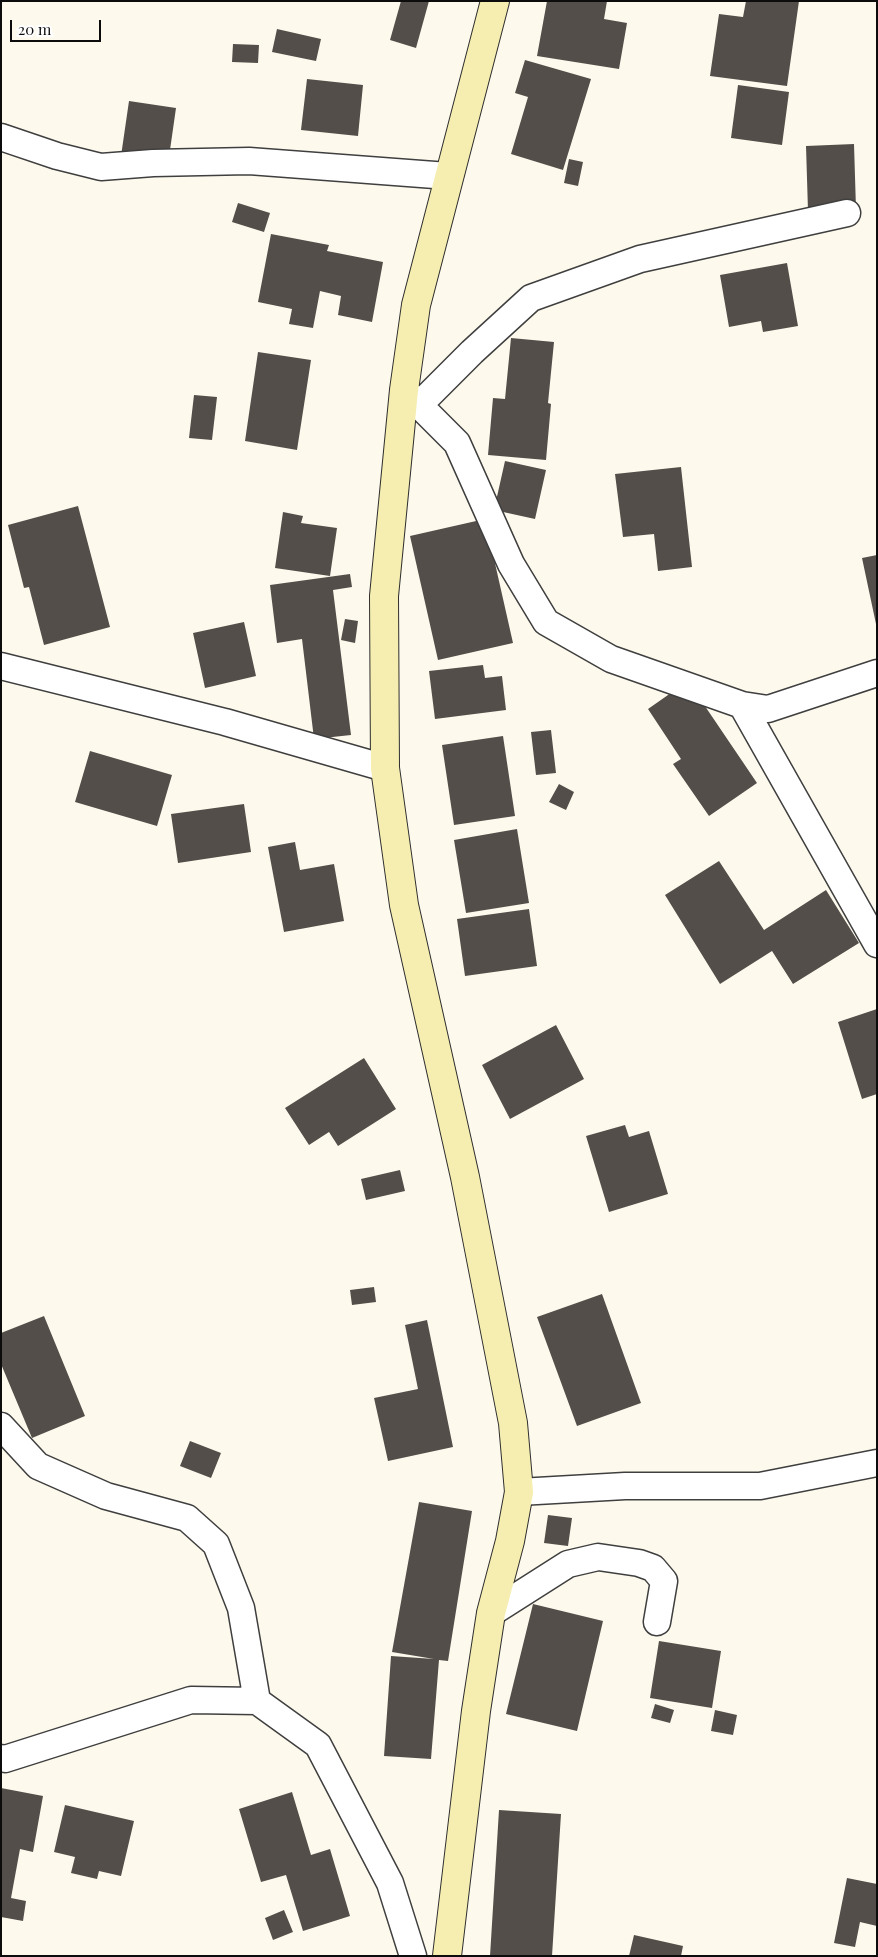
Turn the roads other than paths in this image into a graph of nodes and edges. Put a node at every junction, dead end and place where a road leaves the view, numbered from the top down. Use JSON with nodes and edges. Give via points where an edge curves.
{"nodes":[{"id":1,"x":495,"y":1,"type":"edge"},
{"id":2,"x":1,"y":137,"type":"edge"},
{"id":3,"x":448,"y":176,"type":"junction"},
{"id":4,"x":847,"y":213,"type":"dead end"},
{"id":5,"x":412,"y":397,"type":"junction"},
{"id":6,"x":1,"y":666,"type":"edge"},
{"id":7,"x":877,"y":673,"type":"edge"},
{"id":8,"x":742,"y":705,"type":"junction"},
{"id":9,"x":385,"y":768,"type":"junction"},
{"id":10,"x":877,"y":944,"type":"edge"},
{"id":11,"x":1,"y":1426,"type":"edge"},
{"id":12,"x":877,"y":1463,"type":"edge"},
{"id":13,"x":519,"y":1492,"type":"junction"},
{"id":14,"x":491,"y":1613,"type":"junction"},
{"id":15,"x":657,"y":1622,"type":"dead end"},
{"id":16,"x":257,"y":1701,"type":"junction"},
{"id":17,"x":1,"y":1758,"type":"edge"},
{"id":18,"x":413,"y":1956,"type":"edge"},
{"id":19,"x":447,"y":1956,"type":"edge"}],
"edges":[{"from":1,"to":3,"type":"main road"},
{"from":2,"to":3,"type":"street","via":[[101,167],[249,161]]},
{"from":3,"to":5,"type":"main road","via":[[416,305]]},
{"from":4,"to":5,"type":"street","via":[[640,259],[531,298]]},
{"from":5,"to":8,"type":"street","via":[[457,443],[511,564],[546,622],[612,659]]},
{"from":5,"to":9,"type":"main road","via":[[384,596]]},
{"from":6,"to":9,"type":"street","via":[[226,722]]},
{"from":7,"to":8,"type":"street","via":[[768,709]]},
{"from":8,"to":10,"type":"street"},
{"from":9,"to":13,"type":"main road","via":[[404,905],[465,1177],[513,1423]]},
{"from":11,"to":16,"type":"street","via":[[38,1466],[106,1496],[187,1518],[216,1544],[241,1608]]},
{"from":12,"to":13,"type":"street","via":[[760,1486],[625,1486]]},
{"from":13,"to":14,"type":"main road"},
{"from":14,"to":15,"type":"street","via":[[568,1564],[598,1558],[653,1568],[664,1580]]},
{"from":14,"to":19,"type":"main road"},
{"from":16,"to":17,"type":"street","via":[[191,1700]]},
{"from":16,"to":18,"type":"street","via":[[318,1745],[390,1883]]}]}
